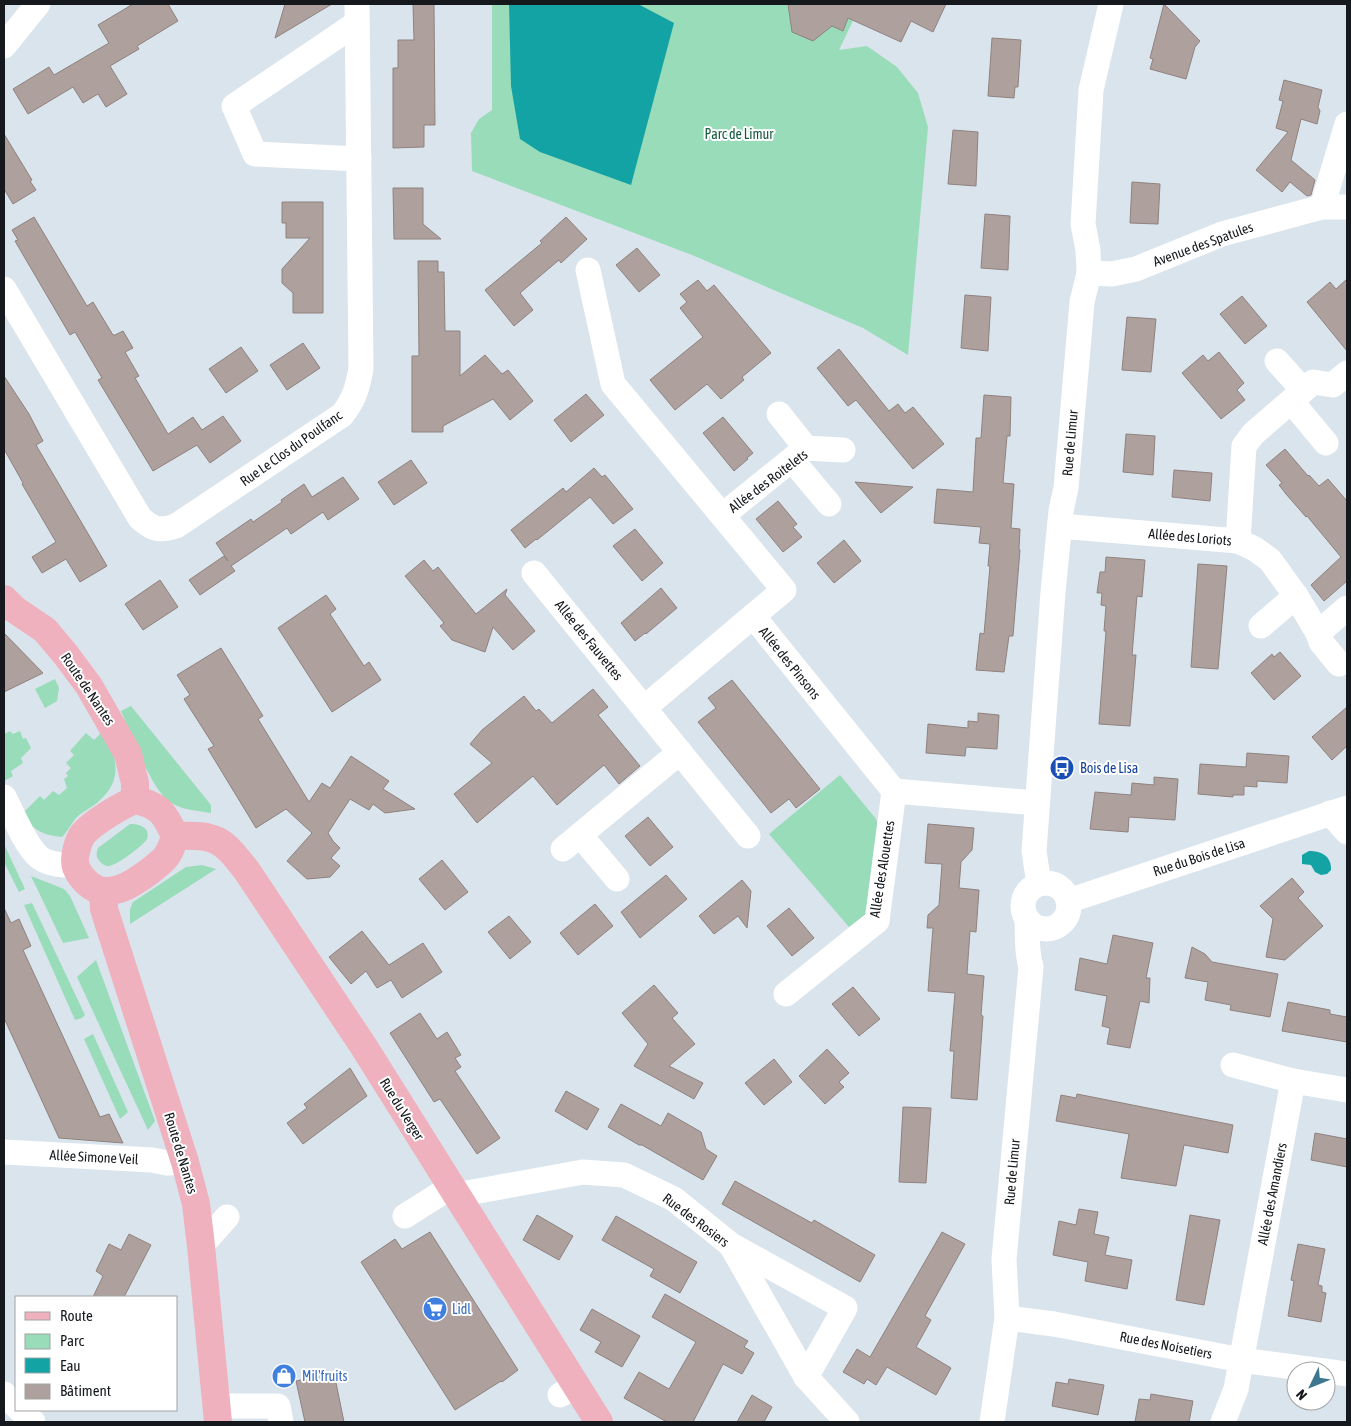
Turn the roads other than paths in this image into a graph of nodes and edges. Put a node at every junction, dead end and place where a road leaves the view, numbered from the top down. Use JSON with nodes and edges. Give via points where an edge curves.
{"nodes":[{"id":1,"x":38,"y":4,"type":"edge"},
{"id":2,"x":1111,"y":4,"type":"edge"},
{"id":3,"x":357,"y":14,"type":"edge"},
{"id":4,"x":4,"y":46,"type":"edge"},
{"id":5,"x":1347,"y":124,"type":"edge"},
{"id":6,"x":358,"y":159,"type":"junction"},
{"id":7,"x":1322,"y":207,"type":"junction"},
{"id":8,"x":1347,"y":207,"type":"edge"},
{"id":9,"x":588,"y":270,"type":"dead end"},
{"id":10,"x":1089,"y":273,"type":"junction"},
{"id":11,"x":4,"y":289,"type":"edge"},
{"id":12,"x":1277,"y":361,"type":"dead end"},
{"id":13,"x":1347,"y":373,"type":"edge"},
{"id":14,"x":1297,"y":396,"type":"junction"},
{"id":15,"x":779,"y":414,"type":"dead end"},
{"id":16,"x":1326,"y":443,"type":"dead end"},
{"id":17,"x":843,"y":450,"type":"dead end"},
{"id":18,"x":799,"y":454,"type":"junction"},
{"id":19,"x":829,"y":504,"type":"dead end"},
{"id":20,"x":723,"y":515,"type":"junction"},
{"id":21,"x":1060,"y":526,"type":"junction"},
{"id":22,"x":1238,"y":541,"type":"junction"},
{"id":23,"x":534,"y":573,"type":"dead end"},
{"id":24,"x":1296,"y":596,"type":"junction"},
{"id":25,"x":4,"y":599,"type":"edge"},
{"id":26,"x":1347,"y":608,"type":"edge"},
{"id":27,"x":753,"y":616,"type":"junction"},
{"id":28,"x":1261,"y":626,"type":"dead end"},
{"id":29,"x":1318,"y":633,"type":"junction"},
{"id":30,"x":1339,"y":664,"type":"dead end"},
{"id":31,"x":644,"y":708,"type":"junction"},
{"id":32,"x":680,"y":752,"type":"junction"},
{"id":33,"x":894,"y":792,"type":"junction"},
{"id":34,"x":4,"y":796,"type":"edge"},
{"id":35,"x":135,"y":800,"type":"junction"},
{"id":36,"x":1036,"y":803,"type":"junction"},
{"id":37,"x":1339,"y":811,"type":"edge"},
{"id":38,"x":1347,"y":832,"type":"edge"},
{"id":39,"x":175,"y":836,"type":"junction"},
{"id":40,"x":748,"y":836,"type":"dead end"},
{"id":41,"x":76,"y":866,"type":"junction"},
{"id":42,"x":616,"y":879,"type":"dead end"},
{"id":43,"x":1039,"y":884,"type":"junction"},
{"id":44,"x":103,"y":891,"type":"junction"},
{"id":45,"x":1068,"y":901,"type":"junction"},
{"id":46,"x":1039,"y":925,"type":"junction"},
{"id":47,"x":786,"y":994,"type":"dead end"},
{"id":48,"x":1233,"y":1065,"type":"dead end"},
{"id":49,"x":1293,"y":1082,"type":"junction"},
{"id":50,"x":1347,"y":1090,"type":"edge"},
{"id":51,"x":4,"y":1152,"type":"edge"},
{"id":52,"x":185,"y":1162,"type":"junction"},
{"id":53,"x":454,"y":1191,"type":"junction"},
{"id":54,"x":405,"y":1216,"type":"dead end"},
{"id":55,"x":227,"y":1217,"type":"dead end"},
{"id":56,"x":731,"y":1245,"type":"junction"},
{"id":57,"x":201,"y":1246,"type":"junction"},
{"id":58,"x":1007,"y":1318,"type":"junction"},
{"id":59,"x":1241,"y":1360,"type":"junction"},
{"id":60,"x":1286,"y":1366,"type":"edge"},
{"id":61,"x":806,"y":1377,"type":"junction"},
{"id":62,"x":4,"y":1394,"type":"edge"},
{"id":63,"x":15,"y":1405,"type":"edge"},
{"id":64,"x":21,"y":1411,"type":"edge"},
{"id":65,"x":217,"y":1414,"type":"edge"},
{"id":66,"x":33,"y":1422,"type":"edge"},
{"id":67,"x":281,"y":1422,"type":"edge"},
{"id":68,"x":599,"y":1422,"type":"edge"},
{"id":69,"x":847,"y":1422,"type":"edge"},
{"id":70,"x":992,"y":1422,"type":"edge"},
{"id":71,"x":1223,"y":1422,"type":"edge"}],
"edges":[{"from":1,"to":4,"type":"street"},
{"from":2,"to":10,"type":"street","name":"Rue de Limur","via":[[1091,90],[1083,224]]},
{"from":3,"to":6,"type":"street","name":"Rue Le Clos du Poulfanc"},
{"from":3,"to":6,"type":"street","via":[[234,106],[256,154]]},
{"from":5,"to":7,"type":"street"},
{"from":6,"to":11,"type":"street","name":"Rue Le Clos du Poulfanc","via":[[361,368],[356,393],[342,415],[176,526],[150,527],[140,518]]},
{"from":7,"to":8,"type":"street","name":"Avenue des Spatules"},
{"from":7,"to":10,"type":"street","name":"Avenue des Spatules","via":[[1222,234],[1136,269],[1112,274]]},
{"from":9,"to":20,"type":"street","name":"Allée des Pinsons","via":[[613,384]]},
{"from":10,"to":21,"type":"street","name":"Rue de Limur","via":[[1082,302]]},
{"from":12,"to":14,"type":"street"},
{"from":13,"to":14,"type":"street","via":[[1333,385],[1313,382]]},
{"from":14,"to":16,"type":"street"},
{"from":14,"to":22,"type":"street","via":[[1253,434],[1244,446]]},
{"from":15,"to":18,"type":"street"},
{"from":17,"to":18,"type":"street","name":"Allée des Roitelets"},
{"from":18,"to":19,"type":"street"},
{"from":18,"to":20,"type":"street","name":"Allée des Roitelets"},
{"from":20,"to":27,"type":"street","name":"Allée des Pinsons","via":[[784,590]]},
{"from":21,"to":22,"type":"street","name":"Allée des Loriots"},
{"from":21,"to":36,"type":"street","name":"Rue de Limur"},
{"from":22,"to":24,"type":"street","name":"Allée des Loriots","via":[[1270,560]]},
{"from":23,"to":31,"type":"street","name":"Allée des Fauvettes"},
{"from":24,"to":28,"type":"street"},
{"from":24,"to":29,"type":"street","name":"Allée des Loriots"},
{"from":25,"to":35,"type":"main road","name":"Route de Nantes","via":[[45,630],[89,686],[128,754],[135,783]]},
{"from":26,"to":29,"type":"street"},
{"from":27,"to":31,"type":"street"},
{"from":27,"to":33,"type":"street","name":"Allée des Pinsons"},
{"from":29,"to":30,"type":"street","name":"Allée des Loriots","via":[[1321,642]]},
{"from":31,"to":32,"type":"street","name":"Allée des Fauvettes"},
{"from":32,"to":40,"type":"street","name":"Allée des Fauvettes"},
{"from":32,"to":42,"type":"street","via":[[572,842]]},
{"from":33,"to":36,"type":"street"},
{"from":33,"to":47,"type":"street","name":"Allée des Alouettes","via":[[877,921]]},
{"from":34,"to":41,"type":"street","via":[[28,844],[39,858]]},
{"from":35,"to":39,"type":"main road","via":[[157,808],[166,816]]},
{"from":35,"to":41,"type":"main road","via":[[122,805],[84,833]]},
{"from":36,"to":43,"type":"street","name":"Rue de Limur","via":[[1034,850]]},
{"from":37,"to":38,"type":"street","name":"Rue du Bois de Lisa"},
{"from":37,"to":45,"type":"street","name":"Rue du Bois de Lisa"},
{"from":39,"to":44,"type":"main road","via":[[170,853],[161,863],[133,883]]},
{"from":39,"to":53,"type":"main road","name":"Rue du Verger","via":[[195,835],[219,841],[247,871],[364,1047]]},
{"from":41,"to":44,"type":"main road","via":[[88,885]]},
{"from":43,"to":45,"type":"street","via":[[1060,888]]},
{"from":43,"to":46,"type":"street","name":"Rue de Limur","via":[[1032,887],[1022,907]]},
{"from":44,"to":52,"type":"main road","name":"Route de Nantes","via":[[104,909]]},
{"from":45,"to":46,"type":"street","via":[[1067,916],[1057,927]]},
{"from":46,"to":58,"type":"street","name":"Rue de Limur","via":[[1028,938],[1031,967],[1004,1259]]},
{"from":48,"to":49,"type":"street"},
{"from":49,"to":50,"type":"street"},
{"from":49,"to":59,"type":"street","name":"Allée des Amandiers"},
{"from":51,"to":52,"type":"street","name":"Allée Simone Veil"},
{"from":52,"to":57,"type":"main road","name":"Route de Nantes","via":[[196,1204]]},
{"from":53,"to":54,"type":"street"},
{"from":53,"to":56,"type":"street","name":"Rue des Rosiers","via":[[582,1172],[624,1175],[674,1199]]},
{"from":53,"to":68,"type":"main road","name":"Rue du Verger","via":[[568,1390]]},
{"from":55,"to":57,"type":"street"},
{"from":56,"to":61,"type":"street","name":"Rue des Rosiers"},
{"from":56,"to":61,"type":"street","via":[[845,1308]]},
{"from":57,"to":65,"type":"main road","name":"Route de Nantes"},
{"from":58,"to":59,"type":"street","name":"Rue des Noisetiers"},
{"from":58,"to":70,"type":"street","name":"Rue de Limur"},
{"from":59,"to":60,"type":"street","name":"Rue des Noisetiers"},
{"from":59,"to":71,"type":"street","name":"Allée des Amandiers","via":[[1236,1389]]},
{"from":61,"to":69,"type":"street","name":"Rue des Rosiers"},
{"from":62,"to":63,"type":"street"},
{"from":64,"to":66,"type":"street"},
{"from":65,"to":67,"type":"street","via":[[278,1406]]}]}
